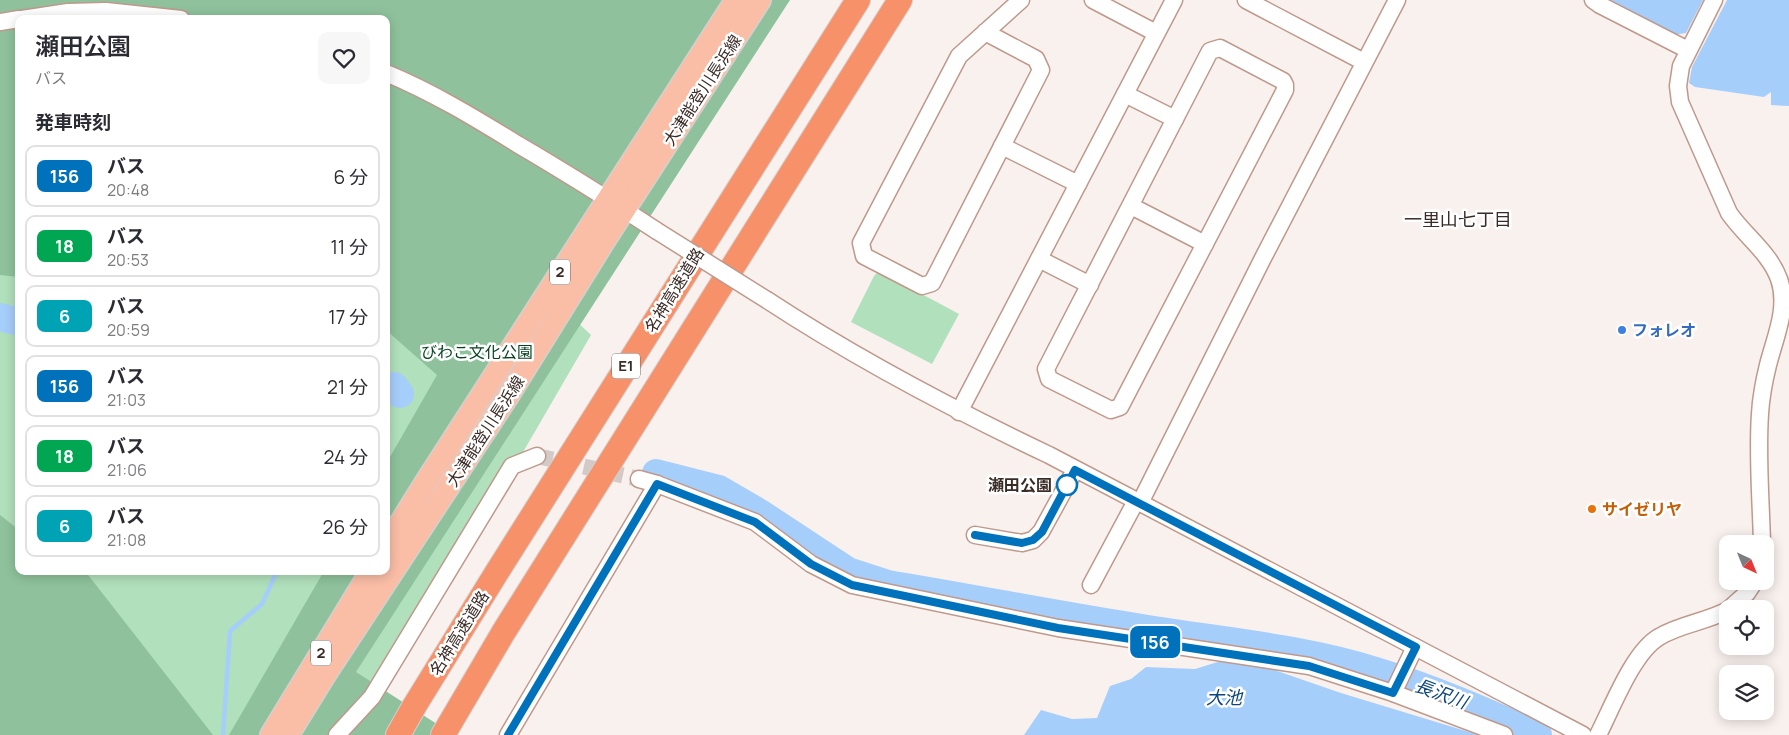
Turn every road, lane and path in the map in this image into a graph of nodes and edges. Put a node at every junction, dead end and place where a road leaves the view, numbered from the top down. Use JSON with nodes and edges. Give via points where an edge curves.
{"nodes":[{"id":1,"x":736,"y":0,"type":"edge"},
{"id":2,"x":760,"y":0,"type":"edge"},
{"id":3,"x":858,"y":0,"type":"edge"},
{"id":4,"x":900,"y":0,"type":"edge"},
{"id":5,"x":1021,"y":0,"type":"edge"},
{"id":6,"x":1093,"y":0,"type":"edge"},
{"id":7,"x":1174,"y":0,"type":"edge"},
{"id":8,"x":1246,"y":0,"type":"edge"},
{"id":9,"x":1396,"y":0,"type":"edge"},
{"id":10,"x":1593,"y":0,"type":"edge"},
{"id":11,"x":1714,"y":0,"type":"edge"},
{"id":12,"x":47,"y":15,"type":"edge"},
{"id":13,"x":138,"y":15,"type":"edge"},
{"id":14,"x":15,"y":20,"type":"edge"},
{"id":15,"x":0,"y":22,"type":"edge"},
{"id":16,"x":985,"y":32,"type":"junction"},
{"id":17,"x":1156,"y":33,"type":"junction"},
{"id":18,"x":1688,"y":50,"type":"junction"},
{"id":19,"x":1364,"y":62,"type":"junction"},
{"id":20,"x":390,"y":75,"type":"edge"},
{"id":21,"x":1125,"y":94,"type":"junction"},
{"id":22,"x":1175,"y":119,"type":"junction"},
{"id":23,"x":1002,"y":146,"type":"junction"},
{"id":24,"x":1078,"y":184,"type":"junction"},
{"id":25,"x":616,"y":204,"type":"junction"},
{"id":26,"x":1131,"y":206,"type":"junction"},
{"id":27,"x":1205,"y":244,"type":"junction"},
{"id":28,"x":1039,"y":259,"type":"junction"},
{"id":29,"x":1090,"y":285,"type":"junction"},
{"id":30,"x":959,"y":412,"type":"junction"},
{"id":31,"x":537,"y":456,"type":"tunnel mouth"},
{"id":32,"x":1075,"y":470,"type":"junction"},
{"id":33,"x":639,"y":479,"type":"tunnel mouth"},
{"id":34,"x":657,"y":484,"type":"junction"},
{"id":35,"x":1138,"y":502,"type":"junction"},
{"id":36,"x":975,"y":535,"type":"dead end"},
{"id":37,"x":1762,"y":535,"type":"edge"},
{"id":38,"x":390,"y":540,"type":"edge"},
{"id":39,"x":369,"y":575,"type":"edge"},
{"id":40,"x":1091,"y":586,"type":"dead end"},
{"id":41,"x":1749,"y":590,"type":"edge"},
{"id":42,"x":1739,"y":600,"type":"edge"},
{"id":43,"x":1719,"y":614,"type":"edge"},
{"id":44,"x":1415,"y":647,"type":"junction"},
{"id":45,"x":1394,"y":692,"type":"junction"},
{"id":46,"x":271,"y":735,"type":"edge"},
{"id":47,"x":288,"y":735,"type":"edge"},
{"id":48,"x":337,"y":735,"type":"edge"},
{"id":49,"x":398,"y":735,"type":"edge"},
{"id":50,"x":443,"y":735,"type":"edge"},
{"id":51,"x":508,"y":735,"type":"edge"},
{"id":52,"x":1504,"y":735,"type":"edge"},
{"id":53,"x":1583,"y":735,"type":"edge"},
{"id":54,"x":1598,"y":735,"type":"edge"}],
"edges":[{"from":1,"to":25,"type":"main road","name":"大津能登川長浜線","number":"2"},
{"from":2,"to":25,"type":"main road","name":"大津能登川長浜線","number":"2"},
{"from":3,"to":49,"type":"highway","name":"名神高速道路","number":"E1","via":[[497,572]]},
{"from":4,"to":50,"type":"highway","number":"E1","via":[[503,633]]},
{"from":5,"to":16,"type":"street"},
{"from":6,"to":17,"type":"street"},
{"from":7,"to":17,"type":"street"},
{"from":8,"to":19,"type":"street"},
{"from":9,"to":19,"type":"street"},
{"from":10,"to":18,"type":"street"},
{"from":11,"to":18,"type":"street"},
{"from":12,"to":13,"type":"street","via":[[106,12]]},
{"from":14,"to":15,"type":"street"},
{"from":16,"to":23,"type":"street","via":[[1036,59],[1041,70]]},
{"from":16,"to":23,"type":"street","via":[[959,56],[861,243],[864,256],[922,286],[932,283]]},
{"from":17,"to":21,"type":"street"},
{"from":18,"to":37,"type":"street","via":[[1681,66],[1680,102],[1728,212],[1769,259],[1782,289],[1783,309],[1766,374],[1760,414]]},
{"from":19,"to":35,"type":"street"},
{"from":20,"to":25,"type":"street","via":[[488,126]]},
{"from":21,"to":22,"type":"street"},
{"from":21,"to":24,"type":"street"},
{"from":22,"to":26,"type":"street"},
{"from":22,"to":27,"type":"street","via":[[1210,51],[1220,48],[1283,81],[1285,86]]},
{"from":23,"to":24,"type":"street"},
{"from":24,"to":28,"type":"street"},
{"from":25,"to":30,"type":"street","bridge":true,"via":[[819,334]]},
{"from":25,"to":38,"type":"main road","name":"大津能登川長浜線","number":"2","via":[[427,480]]},
{"from":25,"to":47,"type":"main road","name":"大津能登川長浜線","number":"2","via":[[510,393]]},
{"from":26,"to":27,"type":"street"},
{"from":26,"to":29,"type":"street"},
{"from":27,"to":29,"type":"street","via":[[1120,407],[1115,410],[1049,379],[1046,370]]},
{"from":28,"to":29,"type":"street"},
{"from":28,"to":30,"type":"street"},
{"from":30,"to":32,"type":"street"},
{"from":31,"to":48,"type":"street","via":[[512,466],[372,697]]},
{"from":32,"to":35,"type":"street"},
{"from":32,"to":36,"type":"street","via":[[1042,532],[1033,540],[1022,543]]},
{"from":33,"to":34,"type":"street"},
{"from":34,"to":45,"type":"street","via":[[755,522],[811,564],[852,585],[1058,628],[1309,666]]},
{"from":34,"to":51,"type":"street"},
{"from":35,"to":40,"type":"street"},
{"from":35,"to":44,"type":"street"},
{"from":39,"to":46,"type":"main road","number":"2"},
{"from":41,"to":42,"type":"street"},
{"from":43,"to":54,"type":"street","via":[[1669,632],[1649,645],[1636,661]]},
{"from":44,"to":45,"type":"street"},
{"from":44,"to":53,"type":"street"},
{"from":45,"to":52,"type":"street"}]}
